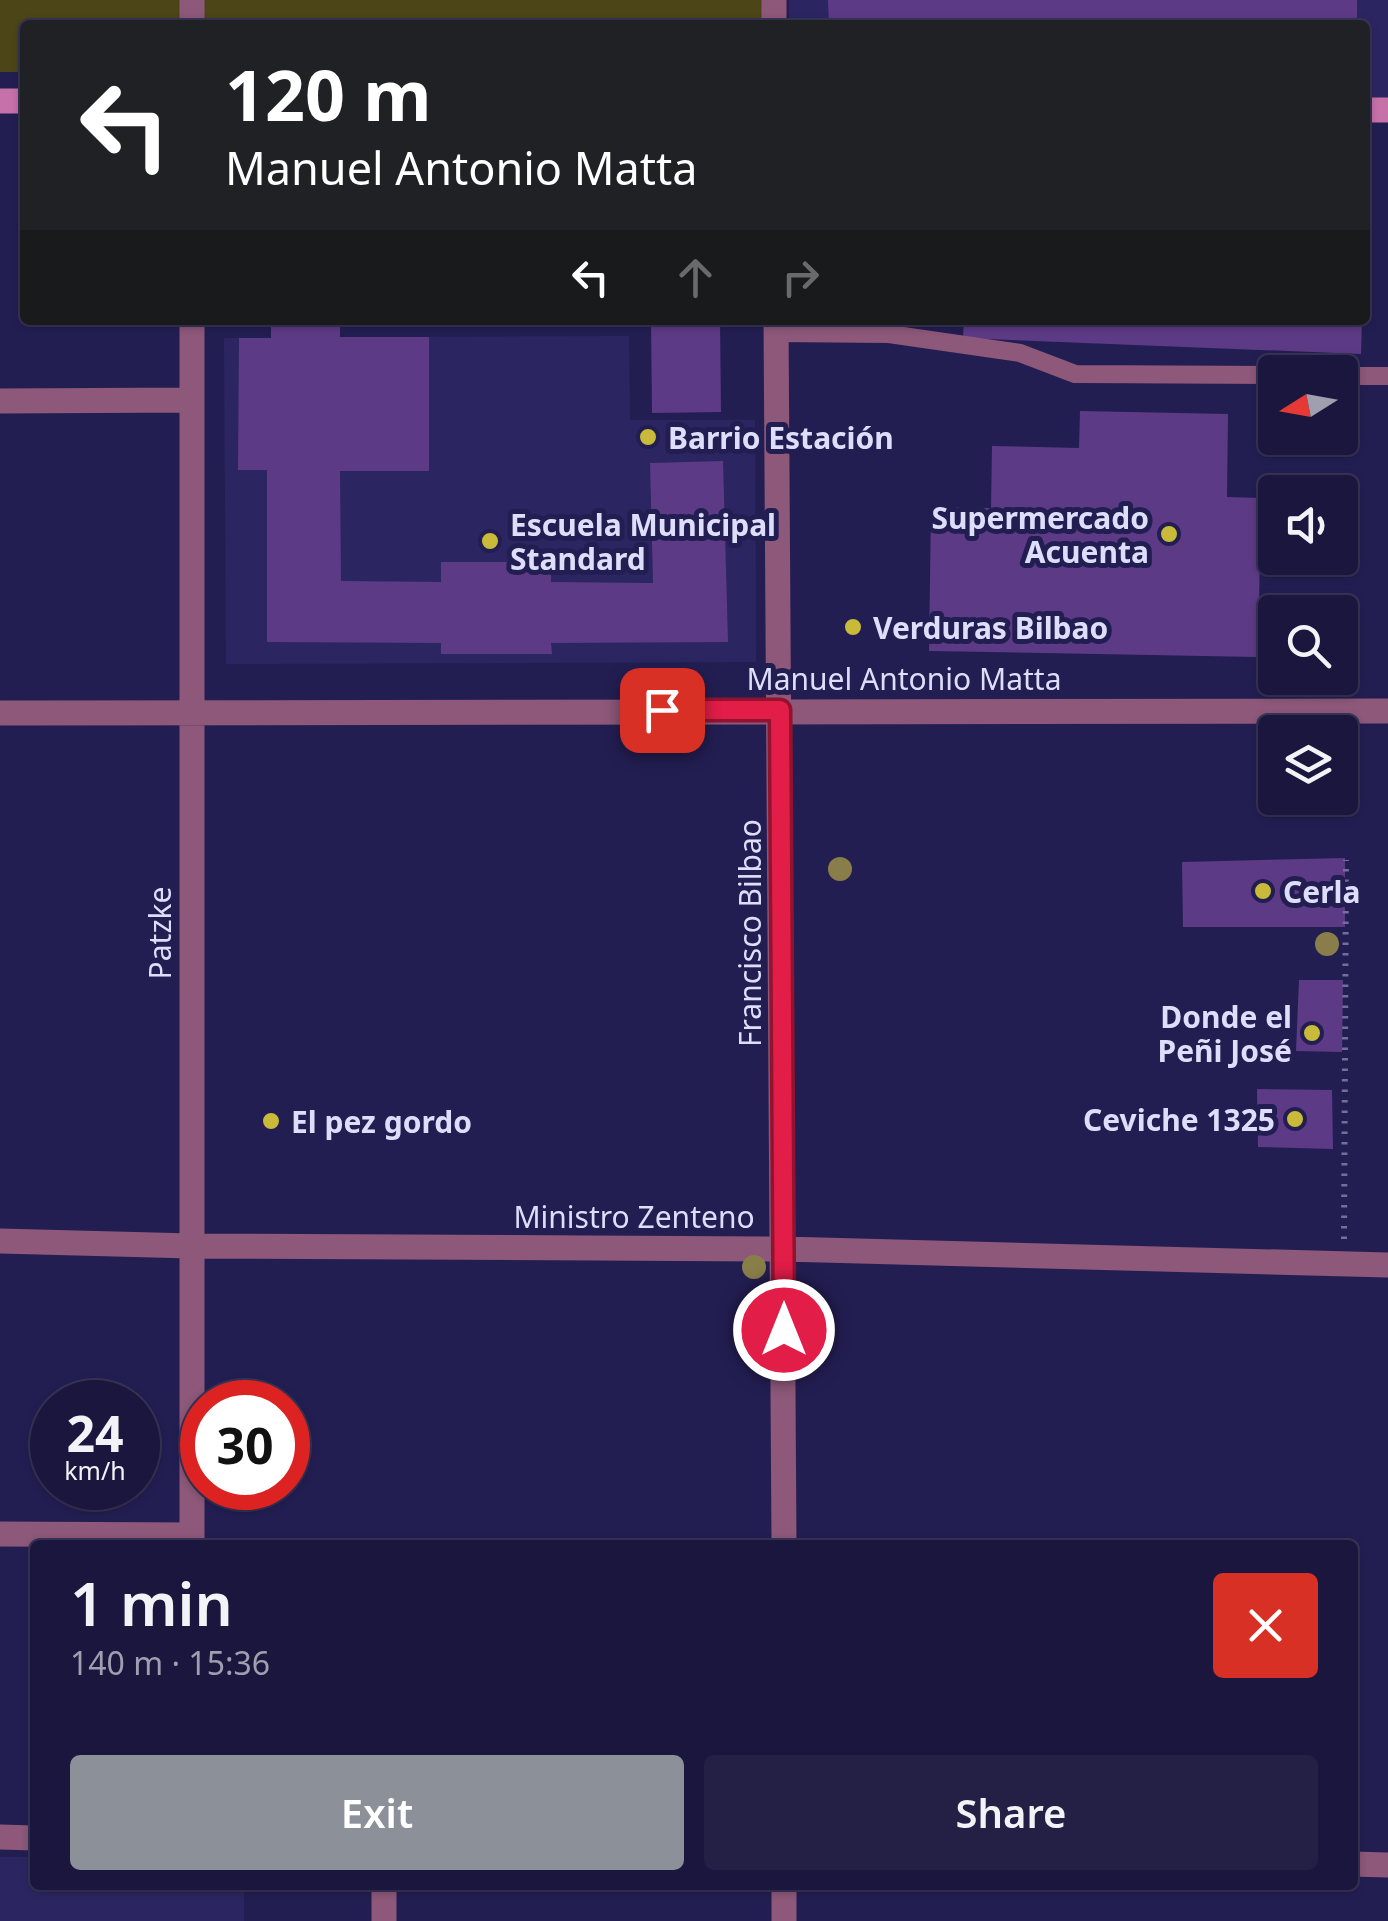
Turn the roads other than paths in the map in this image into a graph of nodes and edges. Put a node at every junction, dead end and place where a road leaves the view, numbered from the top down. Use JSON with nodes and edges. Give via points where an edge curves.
{"nodes":[{"id":1,"x":192,"y":325,"type":"edge"},
{"id":2,"x":776,"y":326,"type":"edge"},
{"id":3,"x":1258,"y":375,"type":"edge"},
{"id":4,"x":1358,"y":376,"type":"edge"},
{"id":5,"x":1388,"y":376,"type":"edge"},
{"id":6,"x":0,"y":400,"type":"edge"},
{"id":7,"x":192,"y":400,"type":"junction"},
{"id":8,"x":780,"y":710,"type":"junction"},
{"id":9,"x":1388,"y":711,"type":"edge"},
{"id":10,"x":0,"y":713,"type":"edge"},
{"id":11,"x":192,"y":713,"type":"junction"},
{"id":12,"x":0,"y":1241,"type":"edge"},
{"id":13,"x":192,"y":1246,"type":"junction"},
{"id":14,"x":784,"y":1248,"type":"junction"},
{"id":15,"x":1388,"y":1265,"type":"edge"},
{"id":16,"x":0,"y":1534,"type":"edge"},
{"id":17,"x":192,"y":1540,"type":"edge"},
{"id":18,"x":784,"y":1540,"type":"edge"},
{"id":19,"x":0,"y":1837,"type":"edge"},
{"id":20,"x":30,"y":1838,"type":"edge"},
{"id":21,"x":1358,"y":1864,"type":"edge"},
{"id":22,"x":1388,"y":1865,"type":"edge"},
{"id":23,"x":384,"y":1890,"type":"edge"},
{"id":24,"x":784,"y":1890,"type":"edge"},
{"id":25,"x":384,"y":1921,"type":"edge"},
{"id":26,"x":784,"y":1921,"type":"edge"}],
"edges":[{"from":1,"to":7,"type":"street","name":"Patzke"},
{"from":2,"to":3,"type":"lane","via":[[1020,353],[1075,374]]},
{"from":2,"to":8,"type":"street","name":"Francisco Bilbao"},
{"from":4,"to":5,"type":"lane"},
{"from":6,"to":7,"type":"street"},
{"from":7,"to":11,"type":"street","name":"Patzke"},
{"from":8,"to":9,"type":"street","name":"Manuel Antonio Matta"},
{"from":8,"to":11,"type":"street","name":"Manuel Antonio Matta"},
{"from":8,"to":14,"type":"street","name":"Francisco Bilbao"},
{"from":10,"to":11,"type":"street","name":"Manuel Antonio Matta"},
{"from":11,"to":13,"type":"street","name":"Patzke"},
{"from":12,"to":13,"type":"street","name":"Ministro Zenteno"},
{"from":13,"to":14,"type":"street","name":"Ministro Zenteno"},
{"from":13,"to":17,"type":"street","name":"Patzke"},
{"from":14,"to":15,"type":"street","name":"Ministro Zenteno"},
{"from":14,"to":18,"type":"street","name":"Francisco Bilbao"},
{"from":16,"to":17,"type":"street"},
{"from":19,"to":20,"type":"street"},
{"from":21,"to":22,"type":"street"},
{"from":23,"to":25,"type":"street"},
{"from":24,"to":26,"type":"street"}]}
